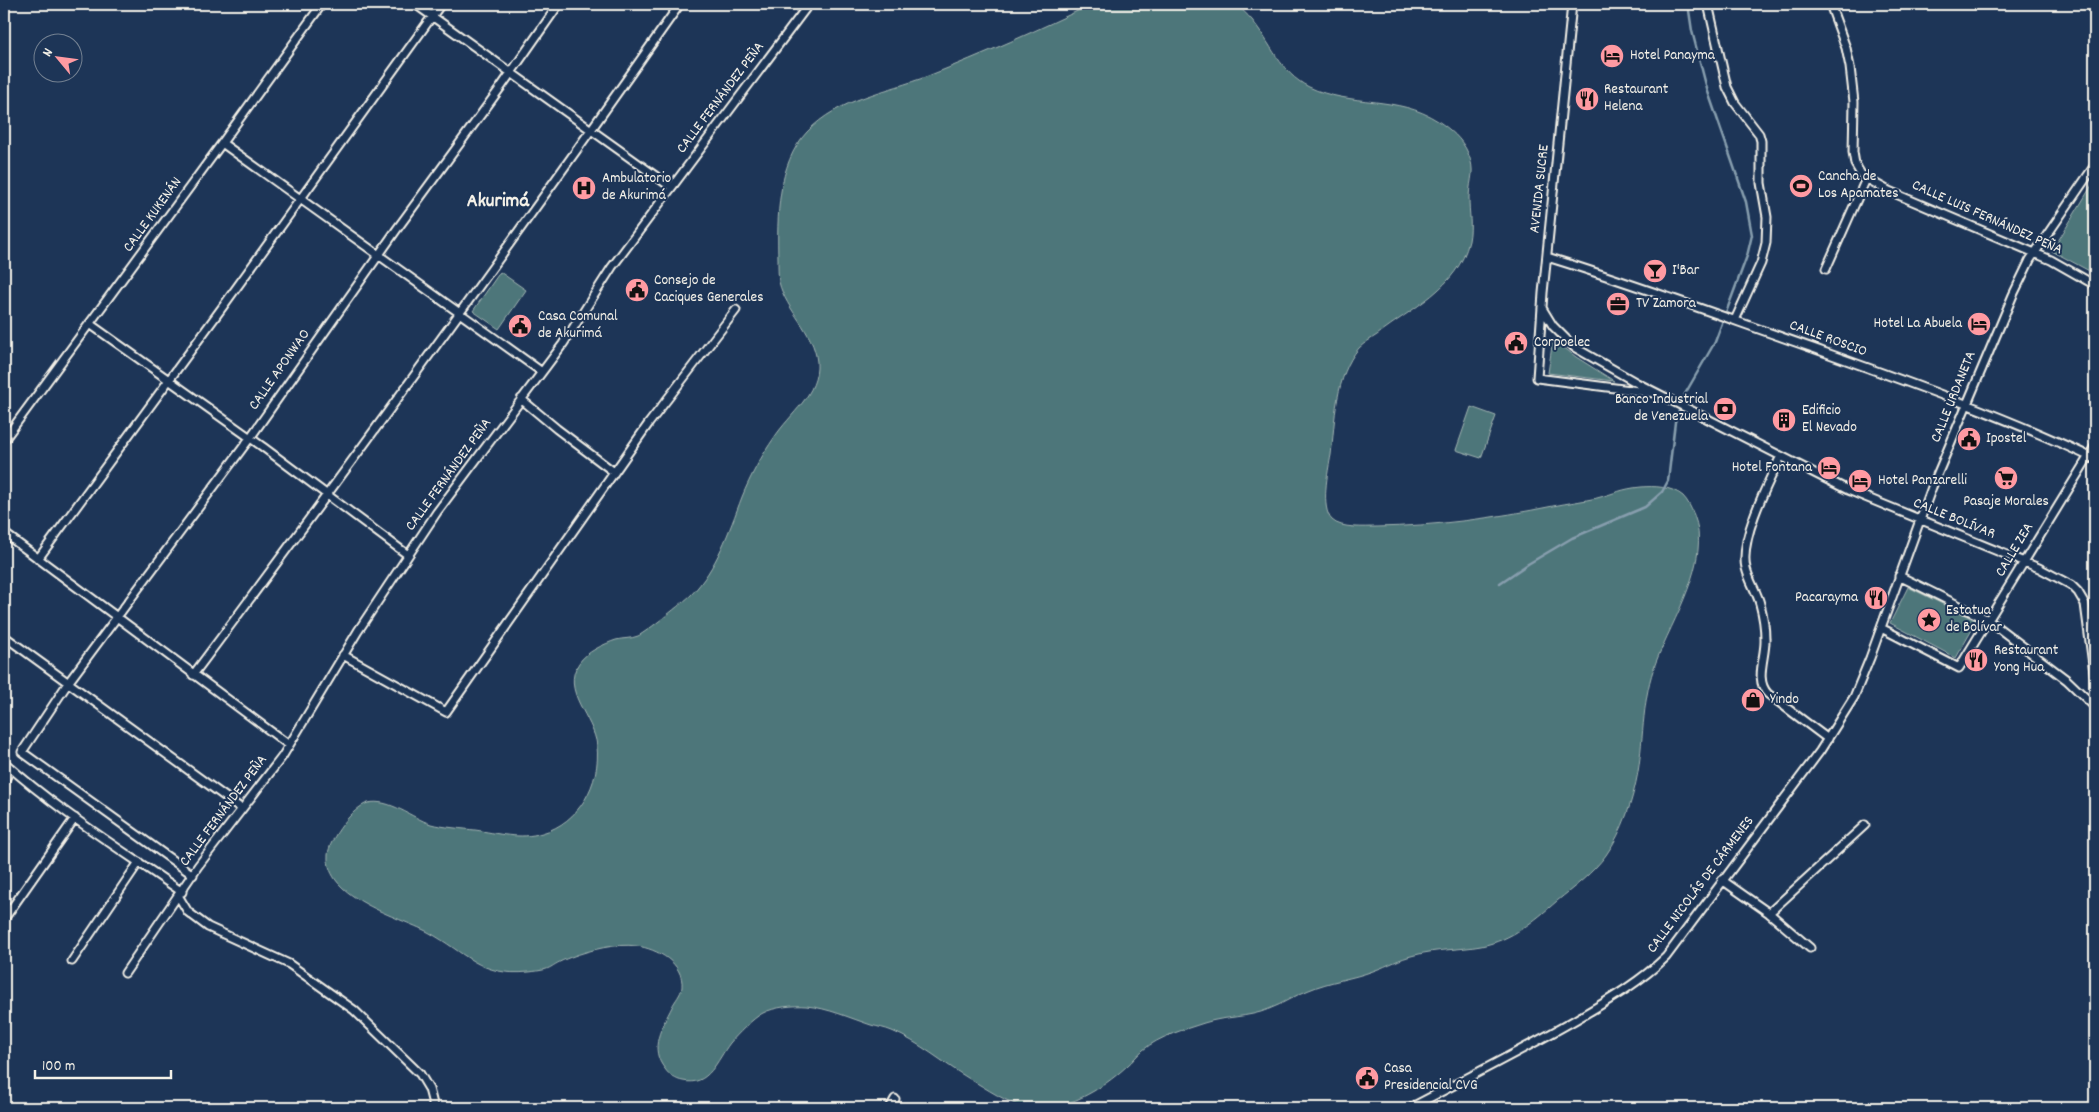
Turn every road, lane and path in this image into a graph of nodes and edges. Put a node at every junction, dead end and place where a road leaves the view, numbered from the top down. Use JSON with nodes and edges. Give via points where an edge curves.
{"nodes":[{"id":1,"x":322,"y":4,"type":"edge"},
{"id":2,"x":415,"y":4,"type":"edge"},
{"id":3,"x":441,"y":4,"type":"edge"},
{"id":4,"x":560,"y":4,"type":"edge"},
{"id":5,"x":680,"y":4,"type":"edge"},
{"id":6,"x":808,"y":4,"type":"edge"},
{"id":7,"x":1572,"y":4,"type":"edge"},
{"id":8,"x":1708,"y":4,"type":"edge"},
{"id":9,"x":1830,"y":4,"type":"edge"},
{"id":10,"x":432,"y":16,"type":"junction"},
{"id":11,"x":511,"y":73,"type":"junction"},
{"id":12,"x":591,"y":130,"type":"junction"},
{"id":13,"x":222,"y":143,"type":"junction"},
{"id":14,"x":2095,"y":165,"type":"edge"},
{"id":15,"x":1866,"y":179,"type":"junction"},
{"id":16,"x":670,"y":187,"type":"junction"},
{"id":17,"x":300,"y":198,"type":"junction"},
{"id":18,"x":2034,"y":253,"type":"junction"},
{"id":19,"x":379,"y":254,"type":"junction"},
{"id":20,"x":1547,"y":257,"type":"junction"},
{"id":21,"x":1826,"y":269,"type":"dead end"},
{"id":22,"x":2095,"y":285,"type":"edge"},
{"id":23,"x":1542,"y":308,"type":"junction"},
{"id":24,"x":736,"y":310,"type":"dead end"},
{"id":25,"x":461,"y":313,"type":"junction"},
{"id":26,"x":1732,"y":319,"type":"junction"},
{"id":27,"x":90,"y":324,"type":"junction"},
{"id":28,"x":542,"y":372,"type":"junction"},
{"id":29,"x":1537,"y":378,"type":"joint"},
{"id":30,"x":169,"y":380,"type":"junction"},
{"id":31,"x":1659,"y":394,"type":"junction"},
{"id":32,"x":521,"y":399,"type":"junction"},
{"id":33,"x":1966,"y":404,"type":"junction"},
{"id":34,"x":250,"y":438,"type":"junction"},
{"id":35,"x":4,"y":440,"type":"edge"},
{"id":36,"x":2095,"y":446,"type":"edge"},
{"id":37,"x":1781,"y":456,"type":"junction"},
{"id":38,"x":2092,"y":458,"type":"edge"},
{"id":39,"x":614,"y":472,"type":"junction"},
{"id":40,"x":328,"y":495,"type":"junction"},
{"id":41,"x":1920,"y":520,"type":"junction"},
{"id":42,"x":4,"y":533,"type":"edge"},
{"id":43,"x":408,"y":555,"type":"junction"},
{"id":44,"x":38,"y":559,"type":"junction"},
{"id":45,"x":2024,"y":562,"type":"junction"},
{"id":46,"x":1899,"y":576,"type":"junction"},
{"id":47,"x":116,"y":618,"type":"junction"},
{"id":48,"x":1988,"y":620,"type":"junction"},
{"id":49,"x":1881,"y":628,"type":"junction"},
{"id":50,"x":4,"y":636,"type":"edge"},
{"id":51,"x":343,"y":655,"type":"junction"},
{"id":52,"x":193,"y":675,"type":"junction"},
{"id":53,"x":2095,"y":680,"type":"edge"},
{"id":54,"x":68,"y":683,"type":"junction"},
{"id":55,"x":2095,"y":707,"type":"edge"},
{"id":56,"x":1828,"y":739,"type":"junction"},
{"id":57,"x":289,"y":745,"type":"junction"},
{"id":58,"x":4,"y":762,"type":"edge"},
{"id":59,"x":12,"y":769,"type":"junction"},
{"id":60,"x":4,"y":781,"type":"edge"},
{"id":61,"x":242,"y":809,"type":"junction"},
{"id":62,"x":75,"y":818,"type":"junction"},
{"id":63,"x":1865,"y":826,"type":"dead end"},
{"id":64,"x":139,"y":862,"type":"junction"},
{"id":65,"x":193,"y":874,"type":"junction"},
{"id":66,"x":1722,"y":880,"type":"junction"},
{"id":67,"x":180,"y":895,"type":"junction"},
{"id":68,"x":1770,"y":913,"type":"junction"},
{"id":69,"x":4,"y":919,"type":"edge"},
{"id":70,"x":1810,"y":948,"type":"dead end"},
{"id":71,"x":72,"y":961,"type":"dead end"},
{"id":72,"x":125,"y":973,"type":"dead end"},
{"id":73,"x":894,"y":1100,"type":"dead end"},
{"id":74,"x":434,"y":1108,"type":"edge"},
{"id":75,"x":890,"y":1108,"type":"edge"},
{"id":76,"x":1410,"y":1108,"type":"edge"}],
"edges":[{"from":1,"to":13,"type":"street","name":"CALLE KUKENÁN"},
{"from":2,"to":10,"type":"street"},
{"from":3,"to":10,"type":"street"},
{"from":4,"to":11,"type":"street","name":"CALLE APONWAO"},
{"from":5,"to":12,"type":"street"},
{"from":6,"to":16,"type":"street","name":"CALLE FERNÁNDEZ PEÑA"},
{"from":7,"to":20,"type":"street","name":"AVENIDA SUCRE"},
{"from":8,"to":26,"type":"street","via":[[1727,87],[1734,103],[1759,134],[1761,182],[1767,217],[1766,244],[1761,262]]},
{"from":9,"to":15,"type":"street","via":[[1846,48],[1853,85],[1855,164]]},
{"from":10,"to":11,"type":"street"},
{"from":10,"to":17,"type":"street"},
{"from":11,"to":12,"type":"street"},
{"from":11,"to":19,"type":"street","name":"CALLE APONWAO"},
{"from":12,"to":16,"type":"street"},
{"from":12,"to":25,"type":"street"},
{"from":13,"to":17,"type":"street"},
{"from":13,"to":27,"type":"street","name":"CALLE KUKENÁN"},
{"from":14,"to":18,"type":"street","name":"CALLE URDANETA"},
{"from":15,"to":18,"type":"street","name":"CALLE LUIS FERNÁNDEZ PEÑA"},
{"from":15,"to":21,"type":"street"},
{"from":16,"to":28,"type":"street","name":"CALLE FERNÁNDEZ PEÑA"},
{"from":17,"to":19,"type":"street"},
{"from":17,"to":30,"type":"street"},
{"from":18,"to":22,"type":"street","name":"CALLE LUIS FERNÁNDEZ PEÑA"},
{"from":18,"to":33,"type":"street","name":"CALLE URDANETA","via":[[2012,295]]},
{"from":19,"to":25,"type":"street"},
{"from":19,"to":34,"type":"street","name":"CALLE APONWAO"},
{"from":20,"to":23,"type":"street","name":"AVENIDA SUCRE"},
{"from":20,"to":26,"type":"street","name":"CALLE ROSCIO"},
{"from":23,"to":29,"type":"street","name":"AVENIDA SUCRE"},
{"from":23,"to":31,"type":"street","name":"CALLE BOLÍVAR","via":[[1574,347]]},
{"from":24,"to":39,"type":"street"},
{"from":25,"to":28,"type":"street"},
{"from":25,"to":40,"type":"street"},
{"from":26,"to":33,"type":"street","name":"CALLE ROSCIO"},
{"from":27,"to":30,"type":"street"},
{"from":27,"to":35,"type":"street","name":"CALLE KUKENÁN"},
{"from":28,"to":32,"type":"street","name":"CALLE FERNÁNDEZ PEÑA"},
{"from":29,"to":31,"type":"street","name":"CALLE BOLÍVAR"},
{"from":30,"to":34,"type":"street"},
{"from":30,"to":44,"type":"street"},
{"from":31,"to":37,"type":"street","name":"CALLE BOLÍVAR"},
{"from":32,"to":39,"type":"street"},
{"from":32,"to":43,"type":"street","name":"CALLE FERNÁNDEZ PEÑA"},
{"from":33,"to":38,"type":"street","name":"CALLE ROSCIO"},
{"from":33,"to":41,"type":"street","name":"CALLE URDANETA"},
{"from":34,"to":40,"type":"street"},
{"from":34,"to":47,"type":"street","name":"CALLE APONWAO"},
{"from":36,"to":38,"type":"street","name":"CALLE ZEA"},
{"from":37,"to":41,"type":"street","name":"CALLE BOLÍVAR","via":[[1848,490]]},
{"from":37,"to":56,"type":"street","via":[[1755,516],[1745,559],[1764,623],[1761,682],[1768,694]]},
{"from":38,"to":45,"type":"street","name":"CALLE ZEA"},
{"from":39,"to":51,"type":"street","via":[[446,712]]},
{"from":40,"to":43,"type":"street"},
{"from":40,"to":52,"type":"street"},
{"from":41,"to":45,"type":"street","name":"CALLE BOLÍVAR"},
{"from":41,"to":46,"type":"street","name":"CALLE URDANETA"},
{"from":42,"to":44,"type":"street"},
{"from":43,"to":51,"type":"street","name":"CALLE FERNÁNDEZ PEÑA"},
{"from":44,"to":47,"type":"street"},
{"from":45,"to":48,"type":"street","name":"CALLE ZEA"},
{"from":45,"to":53,"type":"street","name":"CALLE BOLÍVAR","via":[[2071,585],[2081,596],[2088,619]]},
{"from":46,"to":48,"type":"street"},
{"from":46,"to":49,"type":"street","name":"CALLE URDANETA"},
{"from":47,"to":52,"type":"street"},
{"from":47,"to":54,"type":"street","name":"CALLE APONWAO"},
{"from":48,"to":49,"type":"street","name":"CALLE ZEA","via":[[1959,668]]},
{"from":48,"to":55,"type":"street","via":[[2067,680]]},
{"from":49,"to":56,"type":"street","name":"CALLE NICOLÁS DE CÁRMENES","via":[[1854,697]]},
{"from":50,"to":54,"type":"street"},
{"from":51,"to":57,"type":"street","name":"CALLE FERNÁNDEZ PEÑA"},
{"from":52,"to":57,"type":"street"},
{"from":54,"to":61,"type":"street"},
{"from":54,"to":65,"type":"street","name":"CALLE APONWAO","via":[[22,752]]},
{"from":56,"to":66,"type":"street","name":"CALLE NICOLÁS DE CÁRMENES"},
{"from":57,"to":61,"type":"street","name":"CALLE FERNÁNDEZ PEÑA"},
{"from":58,"to":59,"type":"street"},
{"from":59,"to":60,"type":"street"},
{"from":59,"to":62,"type":"street"},
{"from":61,"to":65,"type":"street","name":"CALLE FERNÁNDEZ PEÑA"},
{"from":62,"to":64,"type":"street"},
{"from":62,"to":69,"type":"street"},
{"from":63,"to":68,"type":"street"},
{"from":64,"to":67,"type":"street"},
{"from":64,"to":71,"type":"street"},
{"from":65,"to":67,"type":"street","name":"CALLE FERNÁNDEZ PEÑA"},
{"from":66,"to":68,"type":"street"},
{"from":66,"to":76,"type":"street","name":"CALLE NICOLÁS DE CÁRMENES","via":[[1666,957],[1621,992],[1488,1069]]},
{"from":67,"to":72,"type":"street","name":"CALLE FERNÁNDEZ PEÑA"},
{"from":67,"to":74,"type":"street","via":[[188,912],[208,927],[289,964],[354,1010],[420,1074],[429,1089]]},
{"from":68,"to":70,"type":"street"},
{"from":73,"to":75,"type":"street"}]}
